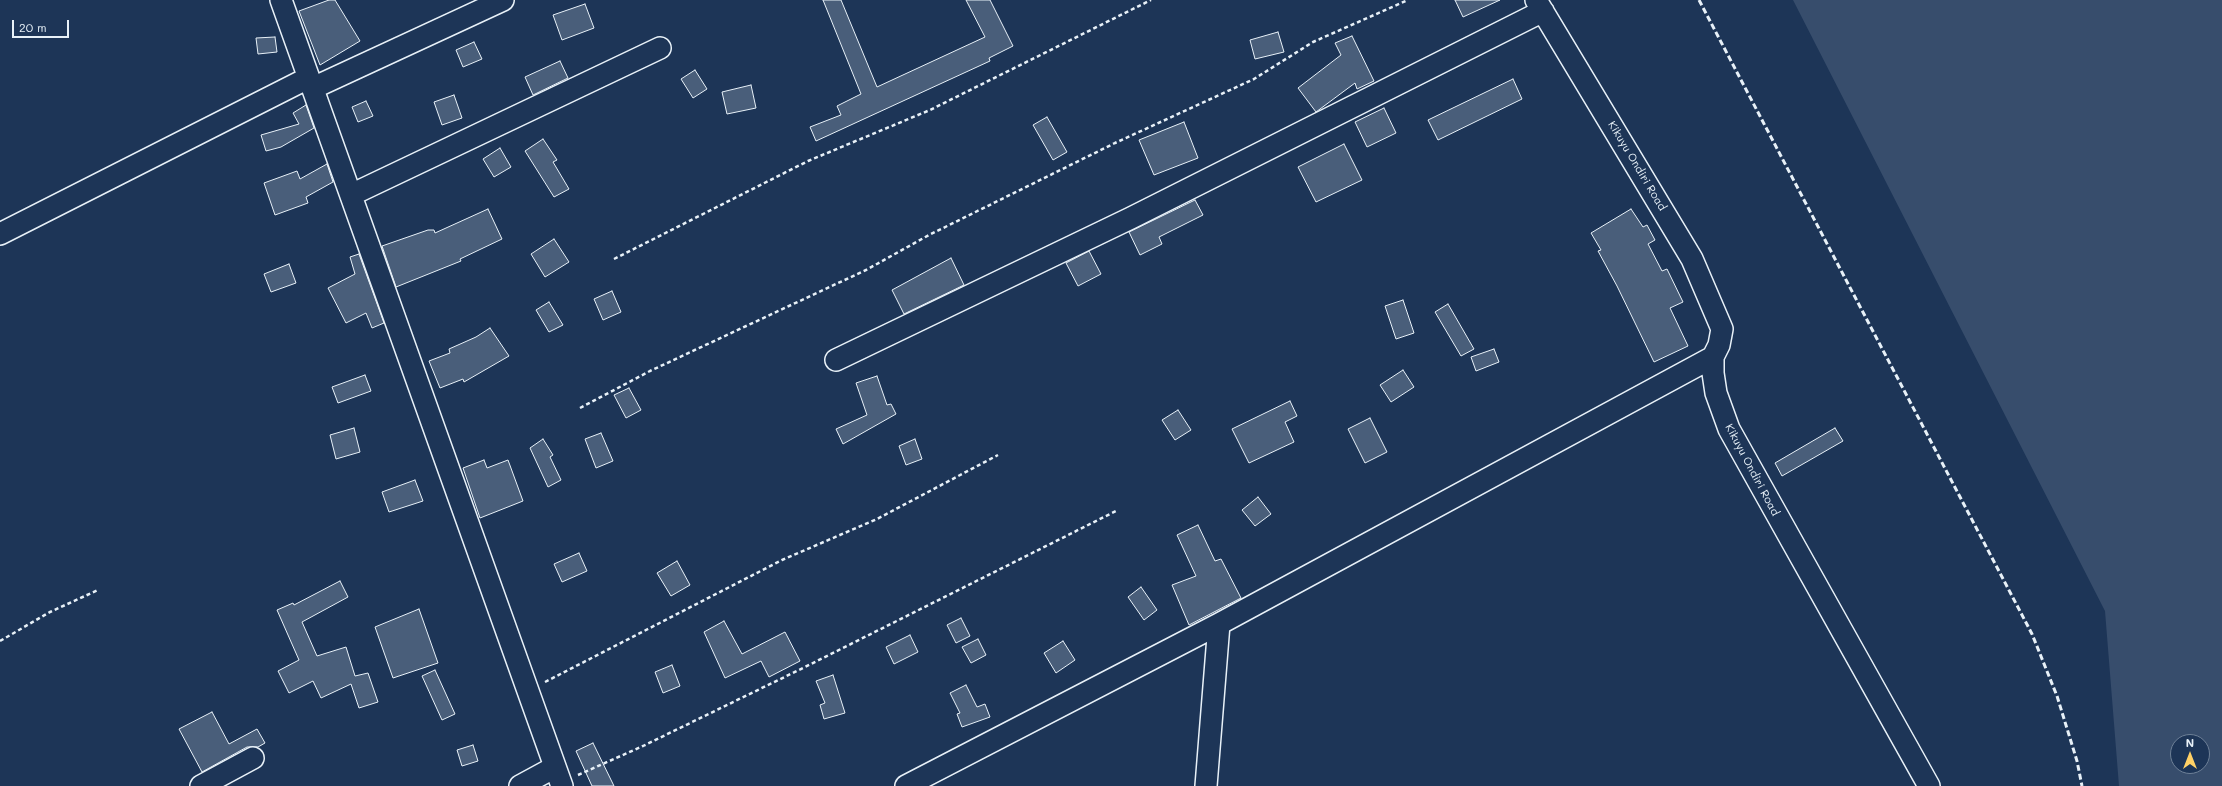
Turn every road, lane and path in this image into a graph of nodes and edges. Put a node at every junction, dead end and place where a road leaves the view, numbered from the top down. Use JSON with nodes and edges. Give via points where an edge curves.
{"nodes":[{"id":1,"x":281,"y":0,"type":"edge"},
{"id":2,"x":503,"y":0,"type":"edge"},
{"id":3,"x":1151,"y":0,"type":"edge"},
{"id":4,"x":1408,"y":0,"type":"edge"},
{"id":5,"x":1540,"y":5,"type":"edge"},
{"id":6,"x":660,"y":48,"type":"dead end"},
{"id":7,"x":310,"y":82,"type":"junction"},
{"id":8,"x":351,"y":194,"type":"junction"},
{"id":9,"x":0,"y":234,"type":"edge"},
{"id":10,"x":614,"y":259,"type":"dead end"},
{"id":11,"x":1713,"y":357,"type":"junction"},
{"id":12,"x":836,"y":360,"type":"dead end"},
{"id":13,"x":580,"y":408,"type":"dead end"},
{"id":14,"x":998,"y":455,"type":"dead end"},
{"id":15,"x":1116,"y":511,"type":"dead end"},
{"id":16,"x":98,"y":590,"type":"dead end"},
{"id":17,"x":1219,"y":624,"type":"junction"},
{"id":18,"x":0,"y":641,"type":"edge"},
{"id":19,"x":542,"y":683,"type":"dead end"},
{"id":20,"x":254,"y":758,"type":"dead end"},
{"id":21,"x":560,"y":778,"type":"edge"},
{"id":22,"x":201,"y":786,"type":"edge"},
{"id":23,"x":520,"y":786,"type":"edge"},
{"id":24,"x":906,"y":786,"type":"edge"},
{"id":25,"x":1206,"y":786,"type":"edge"},
{"id":26,"x":1929,"y":786,"type":"edge"}],
"edges":[{"from":1,"to":7,"type":"street"},
{"from":2,"to":7,"type":"street"},
{"from":3,"to":10,"type":"path","via":[[930,110],[808,161]]},
{"from":4,"to":13,"type":"path","via":[[1313,42],[1254,79],[1108,146],[929,235],[866,270],[650,371]]},
{"from":5,"to":11,"type":"street","name":"Kikuyu Ondiri Road","via":[[1692,259],[1722,329],[1719,345]]},
{"from":5,"to":12,"type":"street","via":[[1131,218]]},
{"from":6,"to":8,"type":"street"},
{"from":7,"to":8,"type":"street"},
{"from":7,"to":9,"type":"street"},
{"from":8,"to":21,"type":"street"},
{"from":11,"to":17,"type":"street"},
{"from":11,"to":26,"type":"street","name":"Kikuyu Ondiri Road","via":[[1716,393],[1732,436]]},
{"from":14,"to":19,"type":"path","via":[[876,519],[782,560]]},
{"from":15,"to":21,"type":"path","via":[[805,668],[643,746]]},
{"from":16,"to":18,"type":"path","via":[[50,612]]},
{"from":17,"to":24,"type":"street"},
{"from":17,"to":25,"type":"street"},
{"from":20,"to":22,"type":"street"},
{"from":21,"to":23,"type":"street"}]}
